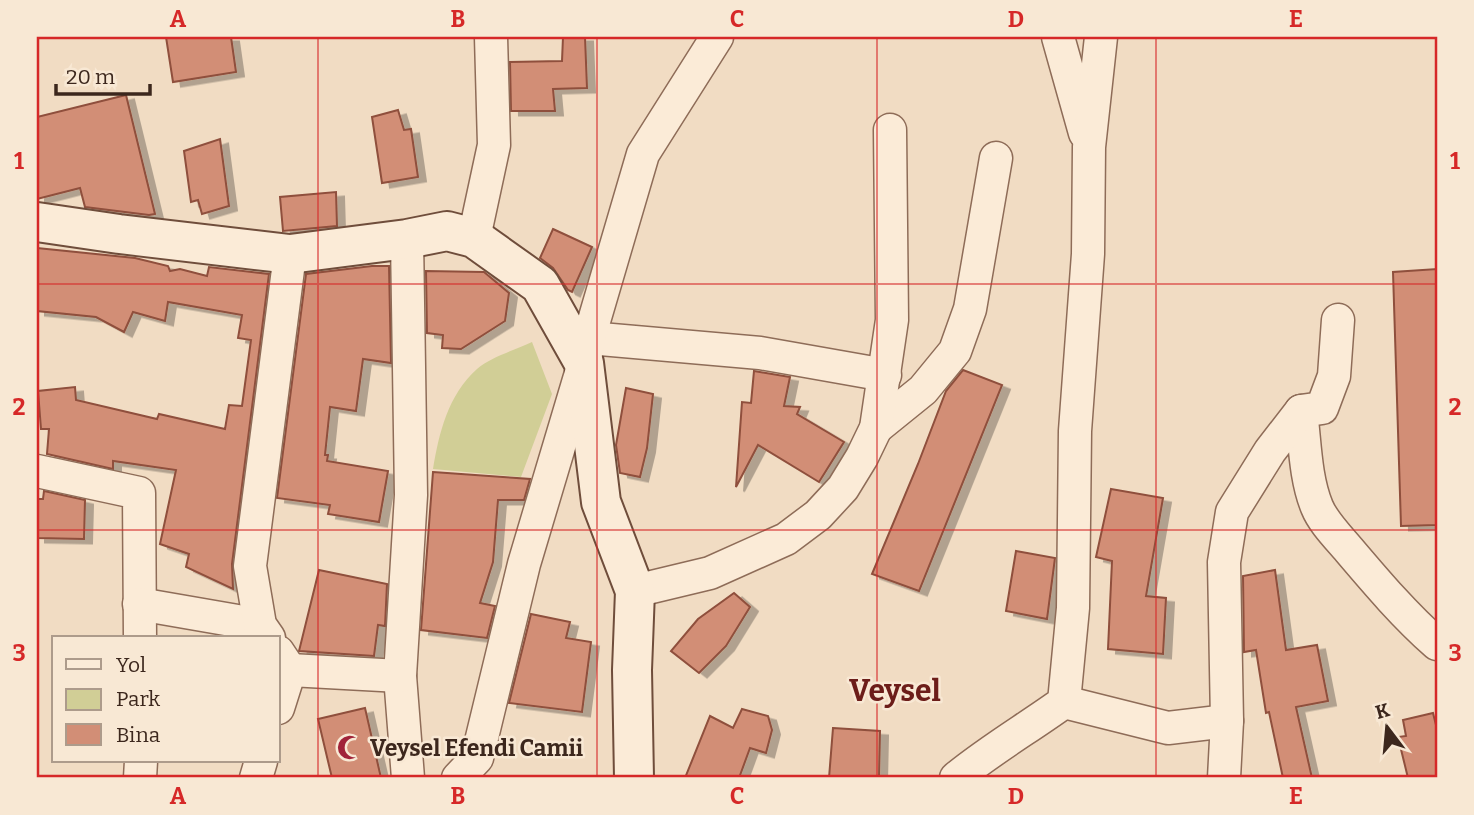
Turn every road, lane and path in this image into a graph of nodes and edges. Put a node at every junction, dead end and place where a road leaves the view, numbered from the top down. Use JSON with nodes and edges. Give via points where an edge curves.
{"nodes":[{"id":1,"x":491,"y":37,"type":"edge"},
{"id":2,"x":717,"y":37,"type":"edge"},
{"id":3,"x":1058,"y":37,"type":"edge"},
{"id":4,"x":1101,"y":37,"type":"edge"},
{"id":5,"x":890,"y":130,"type":"dead end"},
{"id":6,"x":1089,"y":147,"type":"junction"},
{"id":7,"x":996,"y":158,"type":"dead end"},
{"id":8,"x":37,"y":222,"type":"edge"},
{"id":9,"x":474,"y":238,"type":"junction"},
{"id":10,"x":407,"y":239,"type":"junction"},
{"id":11,"x":290,"y":254,"type":"junction"},
{"id":12,"x":1338,"y":320,"type":"dead end"},
{"id":13,"x":586,"y":350,"type":"junction"},
{"id":14,"x":885,"y":375,"type":"junction"},
{"id":15,"x":1301,"y":411,"type":"junction"},
{"id":16,"x":876,"y":428,"type":"junction"},
{"id":17,"x":37,"y":471,"type":"edge"},
{"id":18,"x":635,"y":591,"type":"junction"},
{"id":19,"x":139,"y":604,"type":"junction"},
{"id":20,"x":265,"y":631,"type":"edge"},
{"id":21,"x":140,"y":636,"type":"edge"},
{"id":22,"x":1437,"y":644,"type":"edge"},
{"id":23,"x":284,"y":661,"type":"edge"},
{"id":24,"x":400,"y":676,"type":"junction"},
{"id":25,"x":280,"y":692,"type":"edge"},
{"id":26,"x":1064,"y":702,"type":"junction"},
{"id":27,"x":1227,"y":721,"type":"junction"},
{"id":28,"x":408,"y":778,"type":"edge"},
{"id":29,"x":458,"y":778,"type":"edge"},
{"id":30,"x":634,"y":778,"type":"edge"},
{"id":31,"x":956,"y":778,"type":"edge"},
{"id":32,"x":1224,"y":778,"type":"edge"}],
"edges":[{"from":1,"to":9,"type":"street","via":[[494,145]]},
{"from":2,"to":13,"type":"street","via":[[643,154]]},
{"from":3,"to":6,"type":"street"},
{"from":4,"to":6,"type":"street"},
{"from":5,"to":14,"type":"street","via":[[892,320]]},
{"from":6,"to":26,"type":"street","via":[[1088,254],[1075,431],[1073,608]]},
{"from":7,"to":16,"type":"street","via":[[970,309],[955,351],[923,390]]},
{"from":8,"to":11,"type":"street"},
{"from":9,"to":10,"type":"street","via":[[447,231]]},
{"from":9,"to":13,"type":"street","via":[[540,285]]},
{"from":10,"to":11,"type":"street"},
{"from":10,"to":24,"type":"street","via":[[411,495]]},
{"from":11,"to":20,"type":"street","via":[[250,566]]},
{"from":12,"to":15,"type":"street","via":[[1334,376],[1321,408]]},
{"from":13,"to":14,"type":"street","via":[[760,353]]},
{"from":13,"to":18,"type":"street","via":[[601,502]]},
{"from":13,"to":29,"type":"street","via":[[524,564],[477,758]]},
{"from":14,"to":16,"type":"street"},
{"from":15,"to":22,"type":"street","via":[[1317,508],[1373,578]]},
{"from":15,"to":27,"type":"street","via":[[1232,512],[1224,562]]},
{"from":16,"to":18,"type":"street","via":[[843,488],[786,539],[710,573]]},
{"from":17,"to":19,"type":"street","via":[[139,493]]},
{"from":18,"to":30,"type":"street"},
{"from":19,"to":20,"type":"street"},
{"from":19,"to":21,"type":"street"},
{"from":23,"to":24,"type":"street"},
{"from":23,"to":25,"type":"street"},
{"from":24,"to":28,"type":"street"},
{"from":26,"to":27,"type":"street","via":[[1168,727]]},
{"from":26,"to":31,"type":"street"},
{"from":27,"to":32,"type":"street"}]}
